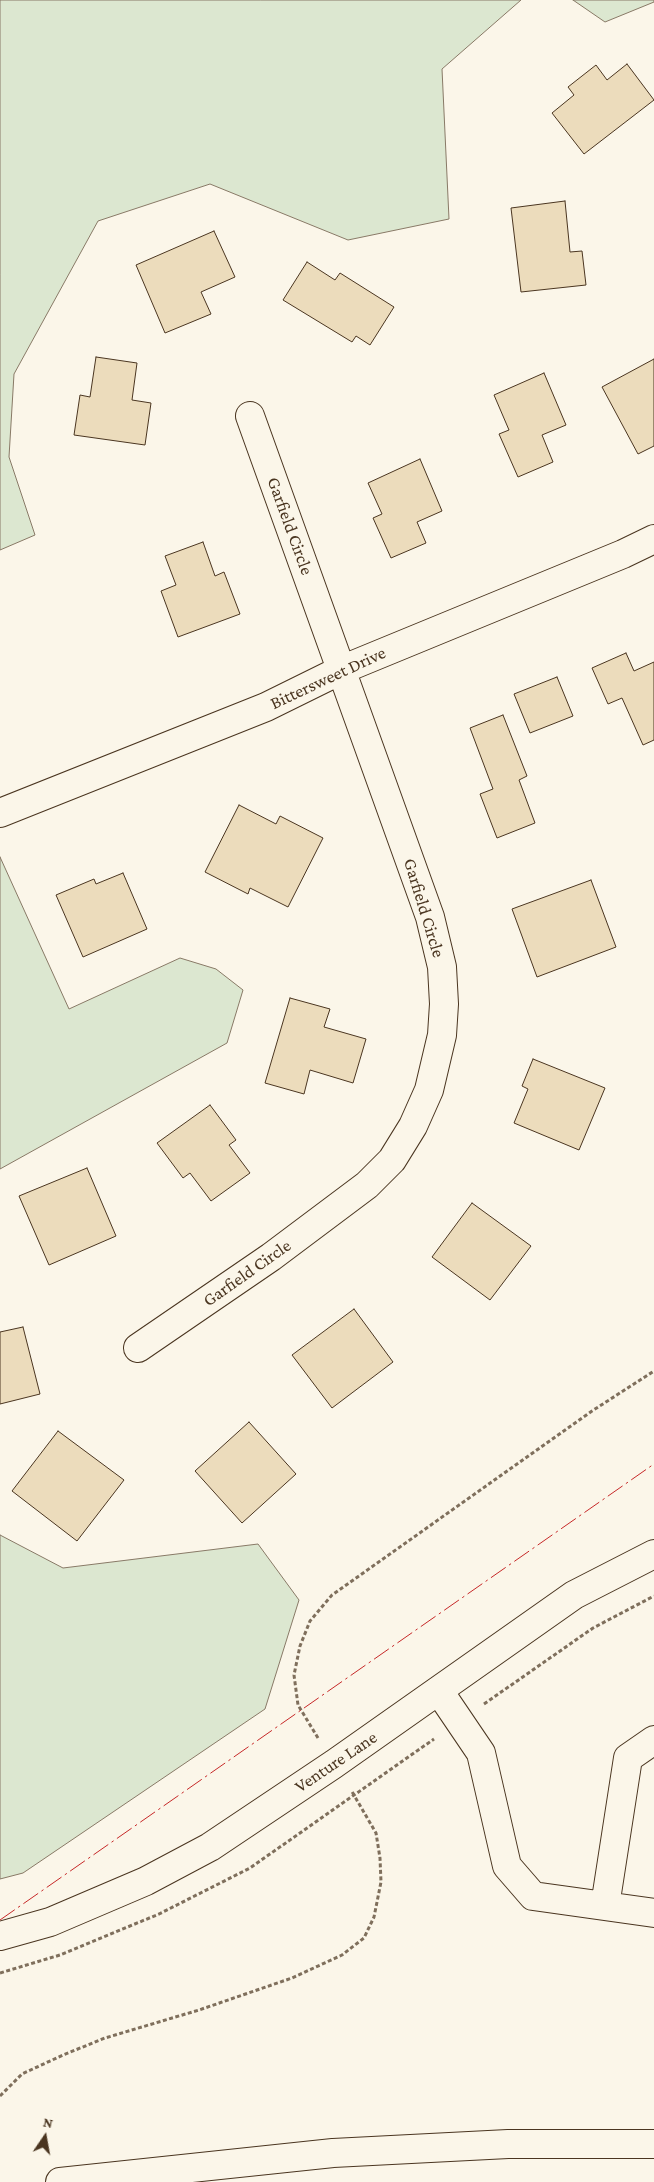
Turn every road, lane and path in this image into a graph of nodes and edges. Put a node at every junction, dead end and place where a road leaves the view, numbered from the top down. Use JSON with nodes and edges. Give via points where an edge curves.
{"nodes":[{"id":1,"x":250,"y":416,"type":"dead end"},
{"id":2,"x":654,"y":539,"type":"edge"},
{"id":3,"x":341,"y":670,"type":"junction"},
{"id":4,"x":0,"y":813,"type":"edge"},
{"id":5,"x":138,"y":1348,"type":"dead end"},
{"id":6,"x":654,"y":1371,"type":"edge"},
{"id":7,"x":654,"y":1554,"type":"edge"},
{"id":8,"x":654,"y":1596,"type":"edge"},
{"id":9,"x":439,"y":1691,"type":"junction"},
{"id":10,"x":460,"y":1721,"type":"junction"},
{"id":11,"x":318,"y":1738,"type":"dead end"},
{"id":12,"x":654,"y":1740,"type":"edge"},
{"id":13,"x":605,"y":1906,"type":"junction"},
{"id":14,"x":654,"y":1912,"type":"edge"},
{"id":15,"x":0,"y":1936,"type":"edge"},
{"id":16,"x":0,"y":2096,"type":"edge"},
{"id":17,"x":654,"y":2144,"type":"edge"},
{"id":18,"x":60,"y":2182,"type":"edge"}],
"edges":[{"from":1,"to":3,"type":"main road","name":"Garfield Circle"},
{"from":2,"to":3,"type":"main road","name":"Bittersweet Drive"},
{"from":3,"to":4,"type":"main road","name":"Bittersweet Drive","via":[[266,707]]},
{"from":3,"to":5,"type":"main road","name":"Garfield Circle","via":[[430,917],[442,967],[442,1035],[429,1090],[413,1126],[392,1160],[367,1185],[271,1257]]},
{"from":6,"to":11,"type":"path","via":[[592,1411],[332,1595],[310,1621],[294,1675],[298,1705]]},
{"from":7,"to":9,"type":"main road","name":"Venture Lane","via":[[574,1595]]},
{"from":8,"to":10,"type":"path","via":[[593,1628]]},
{"from":9,"to":10,"type":"main road"},
{"from":9,"to":15,"type":"main road","name":"Venture Lane","via":[[210,1847],[146,1882],[50,1922]]},
{"from":10,"to":13,"type":"main road","via":[[481,1753],[507,1866],[534,1896]]},
{"from":10,"to":16,"type":"path","via":[[354,1794],[376,1832],[380,1858],[381,1882],[374,1917],[364,1938],[342,1955],[292,1978],[105,2038],[63,2055],[22,2074]]},
{"from":12,"to":13,"type":"main road","via":[[628,1758]]},
{"from":13,"to":14,"type":"main road"},
{"from":17,"to":18,"type":"main road","via":[[508,2144],[333,2153]]}]}
